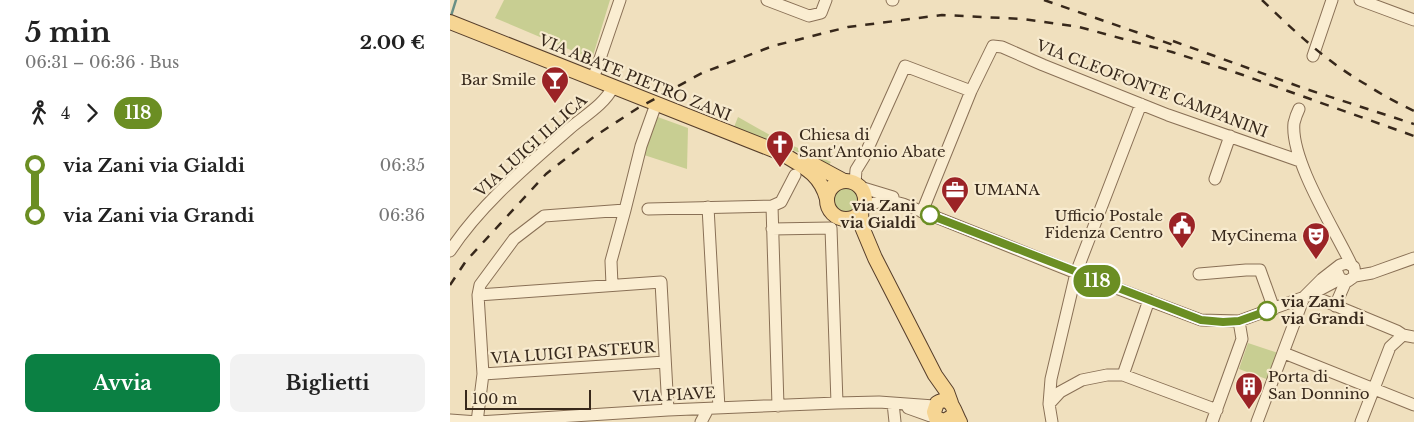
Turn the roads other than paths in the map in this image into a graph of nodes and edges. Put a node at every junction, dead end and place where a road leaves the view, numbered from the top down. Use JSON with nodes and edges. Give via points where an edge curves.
{"nodes":[{"id":1,"x":620,"y":0,"type":"edge"},
{"id":2,"x":767,"y":0,"type":"edge"},
{"id":3,"x":826,"y":0,"type":"edge"},
{"id":4,"x":1332,"y":0,"type":"edge"},
{"id":5,"x":1360,"y":0,"type":"edge"},
{"id":6,"x":1414,"y":20,"type":"edge"},
{"id":7,"x":450,"y":22,"type":"edge"},
{"id":8,"x":1313,"y":56,"type":"dead end"},
{"id":9,"x":593,"y":79,"type":"junction"},
{"id":10,"x":613,"y":86,"type":"junction"},
{"id":11,"x":971,"y":91,"type":"junction"},
{"id":12,"x":656,"y":104,"type":"junction"},
{"id":13,"x":1141,"y":104,"type":"junction"},
{"id":14,"x":1298,"y":109,"type":"dead end"},
{"id":15,"x":1230,"y":136,"type":"junction"},
{"id":16,"x":781,"y":153,"type":"junction"},
{"id":17,"x":1300,"y":161,"type":"junction"},
{"id":18,"x":795,"y":174,"type":"dead end"},
{"id":19,"x":1215,"y":179,"type":"dead end"},
{"id":20,"x":853,"y":184,"type":"junction"},
{"id":21,"x":827,"y":199,"type":"junction"},
{"id":22,"x":903,"y":204,"type":"junction"},
{"id":23,"x":772,"y":206,"type":"junction"},
{"id":24,"x":708,"y":208,"type":"junction"},
{"id":25,"x":648,"y":209,"type":"dead end"},
{"id":26,"x":863,"y":209,"type":"junction"},
{"id":27,"x":625,"y":210,"type":"junction"},
{"id":28,"x":922,"y":212,"type":"junction"},
{"id":29,"x":842,"y":219,"type":"junction"},
{"id":30,"x":772,"y":229,"type":"junction"},
{"id":31,"x":450,"y":251,"type":"edge"},
{"id":32,"x":875,"y":258,"type":"junction"},
{"id":33,"x":1414,"y":258,"type":"edge"},
{"id":34,"x":1346,"y":271,"type":"junction"},
{"id":35,"x":1076,"y":273,"type":"junction"},
{"id":36,"x":1199,"y":274,"type":"dead end"},
{"id":37,"x":612,"y":285,"type":"junction"},
{"id":38,"x":478,"y":295,"type":"junction"},
{"id":39,"x":1307,"y":296,"type":"junction"},
{"id":40,"x":1149,"y":300,"type":"junction"},
{"id":41,"x":1335,"y":306,"type":"junction"},
{"id":42,"x":1274,"y":309,"type":"junction"},
{"id":43,"x":1239,"y":321,"type":"junction"},
{"id":44,"x":1411,"y":337,"type":"edge"},
{"id":45,"x":1284,"y":353,"type":"junction"},
{"id":46,"x":666,"y":362,"type":"junction"},
{"id":47,"x":483,"y":374,"type":"junction"},
{"id":48,"x":1123,"y":375,"type":"junction"},
{"id":49,"x":1374,"y":389,"type":"junction"},
{"id":50,"x":837,"y":403,"type":"junction"},
{"id":51,"x":896,"y":403,"type":"junction"},
{"id":52,"x":1049,"y":404,"type":"junction"},
{"id":53,"x":1414,"y":404,"type":"edge"},
{"id":54,"x":778,"y":406,"type":"junction"},
{"id":55,"x":713,"y":408,"type":"junction"},
{"id":56,"x":668,"y":410,"type":"junction"},
{"id":57,"x":1217,"y":410,"type":"junction"},
{"id":58,"x":948,"y":415,"type":"edge"},
{"id":59,"x":614,"y":418,"type":"edge"},
{"id":60,"x":450,"y":420,"type":"edge"},
{"id":61,"x":478,"y":422,"type":"edge"},
{"id":62,"x":701,"y":422,"type":"edge"},
{"id":63,"x":895,"y":422,"type":"edge"},
{"id":64,"x":1052,"y":422,"type":"edge"},
{"id":65,"x":1212,"y":422,"type":"edge"},
{"id":66,"x":1257,"y":422,"type":"edge"},
{"id":67,"x":1361,"y":422,"type":"edge"}],
"edges":[{"from":1,"to":9,"type":"street"},
{"from":2,"to":3,"type":"street","via":[[809,16],[821,13]]},
{"from":4,"to":8,"type":"street"},
{"from":5,"to":6,"type":"street"},
{"from":7,"to":9,"type":"main road","name":"VIA ABATE PIETRO ZANI"},
{"from":9,"to":10,"type":"main road","name":"VIA ABATE PIETRO ZANI"},
{"from":10,"to":12,"type":"main road","name":"VIA ABATE PIETRO ZANI"},
{"from":10,"to":31,"type":"street","name":"VIA LUIGI ILLICA","via":[[592,111],[510,182]]},
{"from":11,"to":13,"type":"street","name":"VIA CLEOFONTE CAMPANINI","via":[[993,46]]},
{"from":11,"to":20,"type":"street","via":[[905,66],[856,170]]},
{"from":11,"to":28,"type":"street"},
{"from":12,"to":16,"type":"main road","name":"VIA ABATE PIETRO ZANI"},
{"from":12,"to":27,"type":"street","via":[[641,146]]},
{"from":13,"to":15,"type":"street","name":"VIA CLEOFONTE CAMPANINI"},
{"from":13,"to":35,"type":"street"},
{"from":14,"to":17,"type":"street","via":[[1294,124]]},
{"from":15,"to":17,"type":"street","name":"VIA CLEOFONTE CAMPANINI"},
{"from":15,"to":19,"type":"street"},
{"from":16,"to":20,"type":"main road","name":"VIA ABATE PIETRO ZANI","via":[[800,157]]},
{"from":16,"to":21,"type":"main road","name":"VIA ABATE PIETRO ZANI","via":[[809,170],[824,187]]},
{"from":17,"to":34,"type":"street","via":[[1330,224]]},
{"from":18,"to":23,"type":"street","via":[[781,202]]},
{"from":20,"to":21,"type":"main road","via":[[832,187]]},
{"from":20,"to":22,"type":"street","name":"VIA ABATE PIETRO ZANI","via":[[893,197]]},
{"from":20,"to":26,"type":"main road","via":[[865,196]]},
{"from":21,"to":29,"type":"main road","via":[[829,210]]},
{"from":22,"to":26,"type":"street","name":"VIA ABATE PIETRO ZANI","via":[[877,201]]},
{"from":22,"to":28,"type":"street","name":"VIA ABATE PIETRO ZANI"},
{"from":23,"to":24,"type":"street"},
{"from":23,"to":30,"type":"street"},
{"from":24,"to":25,"type":"street"},
{"from":24,"to":55,"type":"street"},
{"from":26,"to":29,"type":"main road","via":[[853,218]]},
{"from":26,"to":32,"type":"main road","via":[[862,228]]},
{"from":27,"to":37,"type":"street","via":[[611,261]]},
{"from":27,"to":38,"type":"street","via":[[544,216],[514,239],[480,285]]},
{"from":28,"to":35,"type":"street","name":"VIA ABATE PIETRO ZANI"},
{"from":29,"to":32,"type":"main road","via":[[859,235]]},
{"from":30,"to":50,"type":"street","via":[[831,228]]},
{"from":30,"to":54,"type":"street"},
{"from":32,"to":58,"type":"main road","via":[[935,375],[947,392]]},
{"from":33,"to":34,"type":"street","via":[[1372,273]]},
{"from":34,"to":39,"type":"street","via":[[1322,279]]},
{"from":34,"to":41,"type":"street"},
{"from":35,"to":40,"type":"street","name":"VIA ABATE PIETRO ZANI"},
{"from":35,"to":52,"type":"street","via":[[1050,379]]},
{"from":36,"to":42,"type":"street","via":[[1260,270]]},
{"from":37,"to":38,"type":"street"},
{"from":37,"to":46,"type":"street","via":[[661,282]]},
{"from":38,"to":47,"type":"street"},
{"from":39,"to":41,"type":"street"},
{"from":39,"to":42,"type":"street","name":"VIA ABATE PIETRO ZANI"},
{"from":39,"to":45,"type":"street"},
{"from":40,"to":43,"type":"street","name":"VIA ABATE PIETRO ZANI","via":[[1201,320]]},
{"from":40,"to":48,"type":"street"},
{"from":41,"to":44,"type":"street"},
{"from":42,"to":43,"type":"street","name":"VIA ABATE PIETRO ZANI"},
{"from":43,"to":57,"type":"street","via":[[1242,339]]},
{"from":44,"to":49,"type":"street","via":[[1390,347]]},
{"from":45,"to":49,"type":"street"},
{"from":45,"to":66,"type":"street"},
{"from":46,"to":47,"type":"street","name":"VIA LUIGI PASTEUR"},
{"from":46,"to":56,"type":"street"},
{"from":47,"to":61,"type":"street"},
{"from":48,"to":52,"type":"street","via":[[1082,380],[1060,392]]},
{"from":48,"to":57,"type":"street"},
{"from":49,"to":53,"type":"street"},
{"from":49,"to":67,"type":"street"},
{"from":50,"to":51,"type":"street","name":"VIA PIAVE"},
{"from":50,"to":54,"type":"street","name":"VIA PIAVE"},
{"from":51,"to":58,"type":"street","name":"VIA PIAVE"},
{"from":51,"to":63,"type":"street"},
{"from":52,"to":64,"type":"street"},
{"from":54,"to":55,"type":"street","name":"VIA PIAVE"},
{"from":55,"to":56,"type":"street","name":"VIA PIAVE"},
{"from":55,"to":62,"type":"street"},
{"from":56,"to":59,"type":"street","name":"VIA PIAVE"},
{"from":57,"to":65,"type":"street"},
{"from":59,"to":61,"type":"street","name":"VIA PIAVE"},
{"from":60,"to":61,"type":"street","name":"VIA PIAVE"}]}
